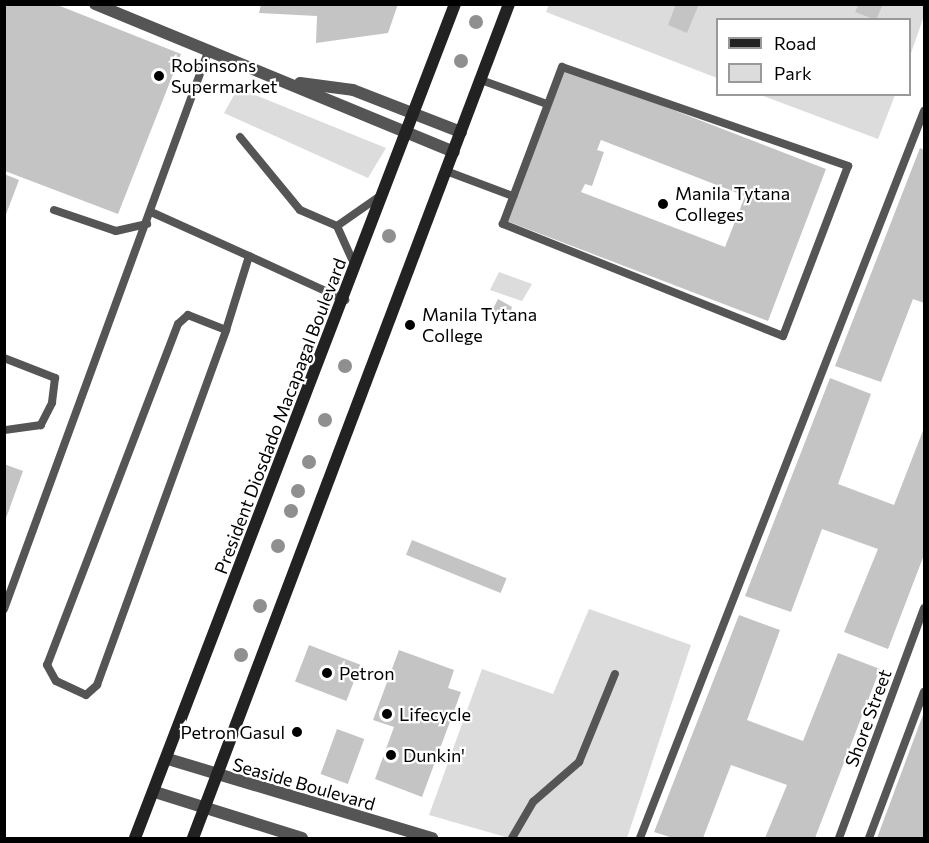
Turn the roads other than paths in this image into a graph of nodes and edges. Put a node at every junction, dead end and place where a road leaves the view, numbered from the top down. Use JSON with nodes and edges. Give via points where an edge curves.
{"nodes":[{"id":1,"x":95,"y":4,"type":"edge"},
{"id":2,"x":455,"y":4,"type":"edge"},
{"id":3,"x":509,"y":4,"type":"edge"},
{"id":4,"x":209,"y":49,"type":"junction"},
{"id":5,"x":481,"y":80,"type":"junction"},
{"id":6,"x":292,"y":82,"type":"junction"},
{"id":7,"x":547,"y":104,"type":"junction"},
{"id":8,"x":924,"y":111,"type":"edge"},
{"id":9,"x":412,"y":113,"type":"junction"},
{"id":10,"x":922,"y":123,"type":"edge"},
{"id":11,"x":461,"y":132,"type":"junction"},
{"id":12,"x":405,"y":134,"type":"junction"},
{"id":13,"x":240,"y":137,"type":"dead end"},
{"id":14,"x":454,"y":152,"type":"junction"},
{"id":15,"x":446,"y":171,"type":"junction"},
{"id":16,"x":383,"y":194,"type":"junction"},
{"id":17,"x":513,"y":195,"type":"junction"},
{"id":18,"x":54,"y":210,"type":"dead end"},
{"id":19,"x":151,"y":212,"type":"junction"},
{"id":20,"x":147,"y":224,"type":"junction"},
{"id":21,"x":337,"y":226,"type":"junction"},
{"id":22,"x":249,"y":256,"type":"junction"},
{"id":23,"x":356,"y":269,"type":"junction"},
{"id":24,"x":345,"y":300,"type":"junction"},
{"id":25,"x":226,"y":330,"type":"junction"},
{"id":26,"x":4,"y":358,"type":"edge"},
{"id":27,"x":4,"y":430,"type":"edge"},
{"id":28,"x":924,"y":608,"type":"edge"},
{"id":29,"x":4,"y":609,"type":"edge"},
{"id":30,"x":615,"y":674,"type":"dead end"},
{"id":31,"x":924,"y":692,"type":"edge"},
{"id":32,"x":168,"y":759,"type":"junction"},
{"id":33,"x":217,"y":778,"type":"junction"},
{"id":34,"x":155,"y":792,"type":"junction"},
{"id":35,"x":204,"y":811,"type":"junction"},
{"id":36,"x":135,"y":838,"type":"edge"},
{"id":37,"x":193,"y":838,"type":"edge"},
{"id":38,"x":302,"y":838,"type":"edge"},
{"id":39,"x":432,"y":838,"type":"edge"},
{"id":40,"x":512,"y":838,"type":"edge"},
{"id":41,"x":640,"y":838,"type":"edge"},
{"id":42,"x":839,"y":838,"type":"edge"},
{"id":43,"x":869,"y":838,"type":"edge"}],
"edges":[{"from":1,"to":4,"type":"street"},
{"from":2,"to":9,"type":"main road","name":"President Diosdado Macapagal Boulevard"},
{"from":3,"to":5,"type":"main road"},
{"from":4,"to":6,"type":"street"},
{"from":4,"to":19,"type":"lane"},
{"from":5,"to":7,"type":"lane"},
{"from":5,"to":11,"type":"main road"},
{"from":6,"to":9,"type":"street","via":[[354,90]]},
{"from":6,"to":12,"type":"street","via":[[345,111]]},
{"from":7,"to":17,"type":"lane"},
{"from":7,"to":17,"type":"lane","via":[[562,67],[848,166],[783,336],[503,224]]},
{"from":8,"to":10,"type":"lane"},
{"from":9,"to":11,"type":"street"},
{"from":9,"to":12,"type":"main road","name":"President Diosdado Macapagal Boulevard"},
{"from":10,"to":41,"type":"lane"},
{"from":11,"to":14,"type":"main road"},
{"from":12,"to":14,"type":"street"},
{"from":12,"to":16,"type":"main road","name":"President Diosdado Macapagal Boulevard"},
{"from":13,"to":21,"type":"lane","via":[[300,210]]},
{"from":14,"to":15,"type":"main road"},
{"from":15,"to":17,"type":"lane"},
{"from":15,"to":33,"type":"main road"},
{"from":16,"to":21,"type":"lane"},
{"from":16,"to":23,"type":"main road","name":"President Diosdado Macapagal Boulevard"},
{"from":18,"to":20,"type":"lane","via":[[116,231]]},
{"from":19,"to":20,"type":"lane"},
{"from":19,"to":22,"type":"lane"},
{"from":20,"to":29,"type":"lane"},
{"from":21,"to":23,"type":"lane"},
{"from":22,"to":24,"type":"lane"},
{"from":22,"to":25,"type":"lane"},
{"from":23,"to":24,"type":"main road","name":"President Diosdado Macapagal Boulevard"},
{"from":24,"to":32,"type":"main road","name":"President Diosdado Macapagal Boulevard"},
{"from":25,"to":25,"type":"lane","via":[[97,685],[86,695],[48,675],[51,654],[178,324],[188,315]]},
{"from":26,"to":27,"type":"lane","via":[[55,378],[52,403],[41,425]]},
{"from":28,"to":42,"type":"lane","name":"Shore Street"},
{"from":30,"to":40,"type":"lane","via":[[579,762],[532,802]]},
{"from":31,"to":43,"type":"lane"},
{"from":32,"to":33,"type":"street","name":"Seaside Boulevard"},
{"from":32,"to":34,"type":"main road","name":"President Diosdado Macapagal Boulevard"},
{"from":33,"to":35,"type":"main road"},
{"from":33,"to":39,"type":"street","name":"Seaside Boulevard"},
{"from":34,"to":35,"type":"street"},
{"from":34,"to":36,"type":"main road","name":"President Diosdado Macapagal Boulevard"},
{"from":35,"to":37,"type":"main road"},
{"from":35,"to":38,"type":"street"}]}
